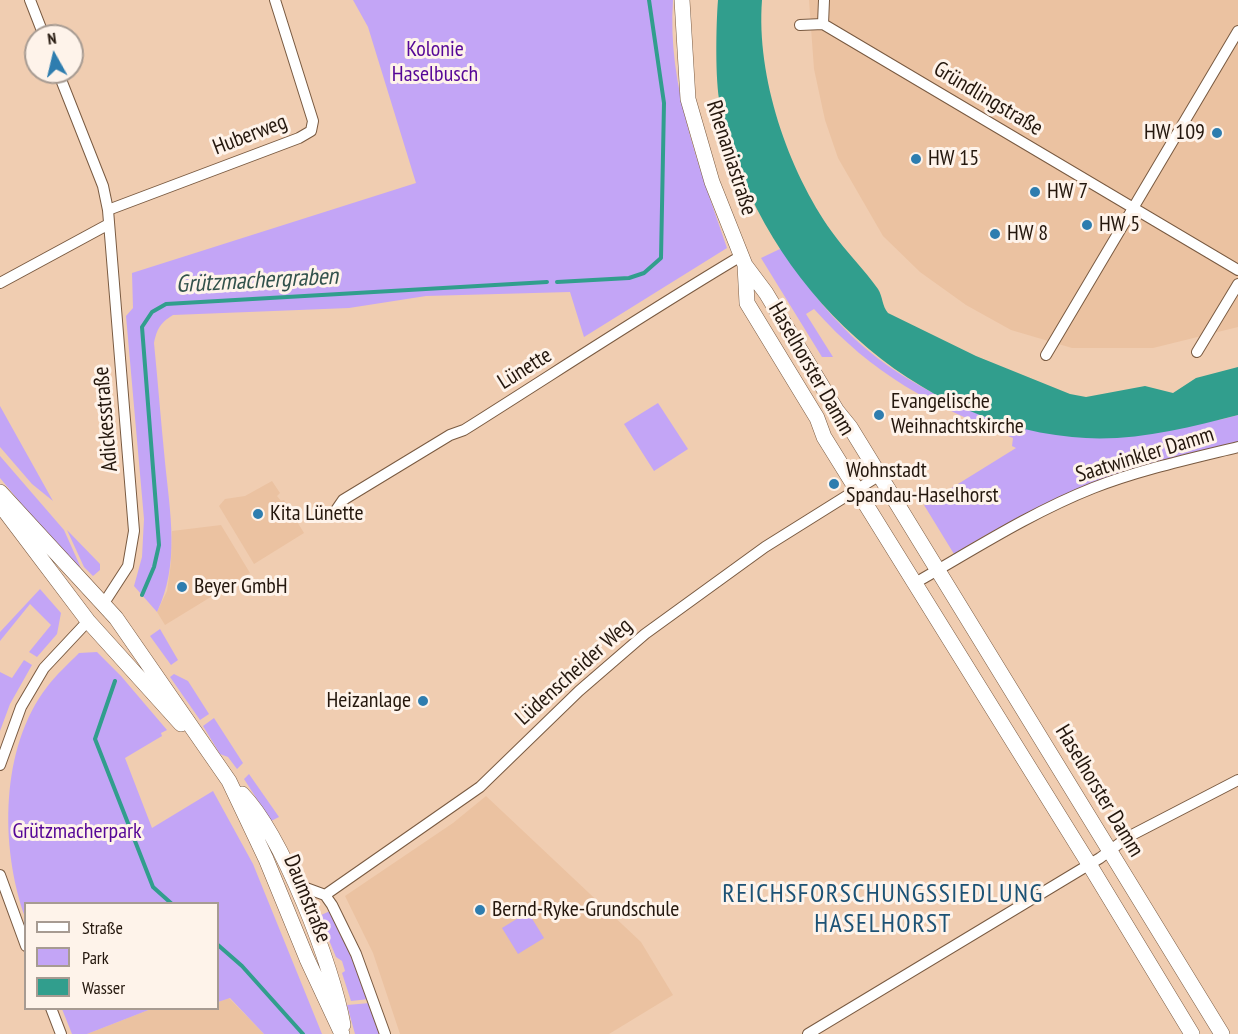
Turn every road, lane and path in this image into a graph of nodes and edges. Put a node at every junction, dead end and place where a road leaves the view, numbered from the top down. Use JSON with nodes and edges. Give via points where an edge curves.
{"nodes":[{"id":1,"x":30,"y":0,"type":"edge"},
{"id":2,"x":275,"y":0,"type":"edge"},
{"id":3,"x":682,"y":0,"type":"edge"},
{"id":4,"x":824,"y":0,"type":"edge"},
{"id":5,"x":39,"y":24,"type":"edge"},
{"id":6,"x":823,"y":24,"type":"junction"},
{"id":7,"x":801,"y":25,"type":"dead end"},
{"id":8,"x":1238,"y":32,"type":"edge"},
{"id":9,"x":63,"y":84,"type":"edge"},
{"id":10,"x":1133,"y":208,"type":"junction"},
{"id":11,"x":108,"y":210,"type":"junction"},
{"id":12,"x":109,"y":224,"type":"junction"},
{"id":13,"x":743,"y":261,"type":"junction"},
{"id":14,"x":1238,"y":270,"type":"edge"},
{"id":15,"x":0,"y":283,"type":"edge"},
{"id":16,"x":1238,"y":284,"type":"edge"},
{"id":17,"x":1197,"y":351,"type":"dead end"},
{"id":18,"x":1046,"y":355,"type":"dead end"},
{"id":19,"x":1238,"y":447,"type":"edge"},
{"id":20,"x":880,"y":475,"type":"junction"},
{"id":21,"x":856,"y":489,"type":"junction"},
{"id":22,"x":0,"y":492,"type":"edge"},
{"id":23,"x":0,"y":504,"type":"edge"},
{"id":24,"x":332,"y":516,"type":"dead end"},
{"id":25,"x":938,"y":569,"type":"junction"},
{"id":26,"x":915,"y":583,"type":"junction"},
{"id":27,"x":104,"y":603,"type":"junction"},
{"id":28,"x":88,"y":621,"type":"junction"},
{"id":29,"x":210,"y":752,"type":"junction"},
{"id":30,"x":0,"y":765,"type":"edge"},
{"id":31,"x":1238,"y":780,"type":"edge"},
{"id":32,"x":229,"y":781,"type":"junction"},
{"id":33,"x":1108,"y":851,"type":"junction"},
{"id":34,"x":1089,"y":864,"type":"junction"},
{"id":35,"x":0,"y":877,"type":"edge"},
{"id":36,"x":295,"y":884,"type":"junction"},
{"id":37,"x":325,"y":895,"type":"junction"},
{"id":38,"x":24,"y":941,"type":"edge"},
{"id":39,"x":52,"y":1010,"type":"edge"},
{"id":40,"x":61,"y":1034,"type":"edge"},
{"id":41,"x":344,"y":1034,"type":"edge"},
{"id":42,"x":385,"y":1034,"type":"edge"},
{"id":43,"x":808,"y":1034,"type":"edge"},
{"id":44,"x":1192,"y":1034,"type":"edge"},
{"id":45,"x":1222,"y":1034,"type":"edge"}],
"edges":[{"from":1,"to":5,"type":"street"},
{"from":2,"to":11,"type":"street","name":"Huberweg","via":[[314,121],[311,131]]},
{"from":3,"to":13,"type":"street","name":"Rhenaniastraße","via":[[688,99],[712,182]]},
{"from":4,"to":6,"type":"street"},
{"from":6,"to":7,"type":"street"},
{"from":6,"to":10,"type":"street","name":"Gründlingstraße"},
{"from":8,"to":10,"type":"street"},
{"from":9,"to":11,"type":"street","name":"Adickesstraße","via":[[104,186]]},
{"from":10,"to":14,"type":"street","name":"Gründlingstraße"},
{"from":10,"to":18,"type":"street"},
{"from":11,"to":12,"type":"street","name":"Adickesstraße"},
{"from":12,"to":15,"type":"street"},
{"from":12,"to":27,"type":"street","name":"Adickesstraße","via":[[134,531],[128,566]]},
{"from":13,"to":20,"type":"street","name":"Haselhorster Damm"},
{"from":13,"to":21,"type":"street","name":"Haselhorster Damm","via":[[747,303]]},
{"from":13,"to":24,"type":"street","name":"Lünette","via":[[643,315],[464,430],[343,500]]},
{"from":16,"to":17,"type":"street"},
{"from":19,"to":25,"type":"street","name":"Saatwinkler Damm","via":[[1174,462],[1092,489],[1012,526]]},
{"from":20,"to":21,"type":"street"},
{"from":20,"to":25,"type":"street","name":"Haselhorster Damm"},
{"from":21,"to":26,"type":"street","name":"Haselhorster Damm"},
{"from":21,"to":37,"type":"street","name":"Lüdenscheider Weg","via":[[765,547],[645,634],[579,691],[480,787]]},
{"from":22,"to":27,"type":"street","name":"Daumstraße"},
{"from":23,"to":28,"type":"street","name":"Daumstraße"},
{"from":25,"to":26,"type":"street"},
{"from":25,"to":33,"type":"street","name":"Haselhorster Damm"},
{"from":26,"to":34,"type":"street","name":"Haselhorster Damm"},
{"from":27,"to":28,"type":"street"},
{"from":27,"to":29,"type":"street","name":"Daumstraße"},
{"from":28,"to":29,"type":"street","name":"Daumstraße"},
{"from":28,"to":30,"type":"street","via":[[38,677],[14,723]]},
{"from":29,"to":32,"type":"street","name":"Daumstraße"},
{"from":31,"to":33,"type":"street"},
{"from":32,"to":36,"type":"street","name":"Daumstraße","via":[[251,803],[271,834]]},
{"from":32,"to":41,"type":"street","name":"Daumstraße","via":[[266,859],[306,960]]},
{"from":33,"to":34,"type":"street"},
{"from":33,"to":45,"type":"street","name":"Haselhorster Damm"},
{"from":34,"to":43,"type":"street"},
{"from":34,"to":44,"type":"street","name":"Haselhorster Damm"},
{"from":35,"to":38,"type":"street"},
{"from":36,"to":37,"type":"street","name":"Daumstraße"},
{"from":36,"to":41,"type":"street","name":"Daumstraße","via":[[336,990]]},
{"from":37,"to":42,"type":"street","name":"Daumstraße","via":[[356,954]]},
{"from":39,"to":40,"type":"street"}]}
